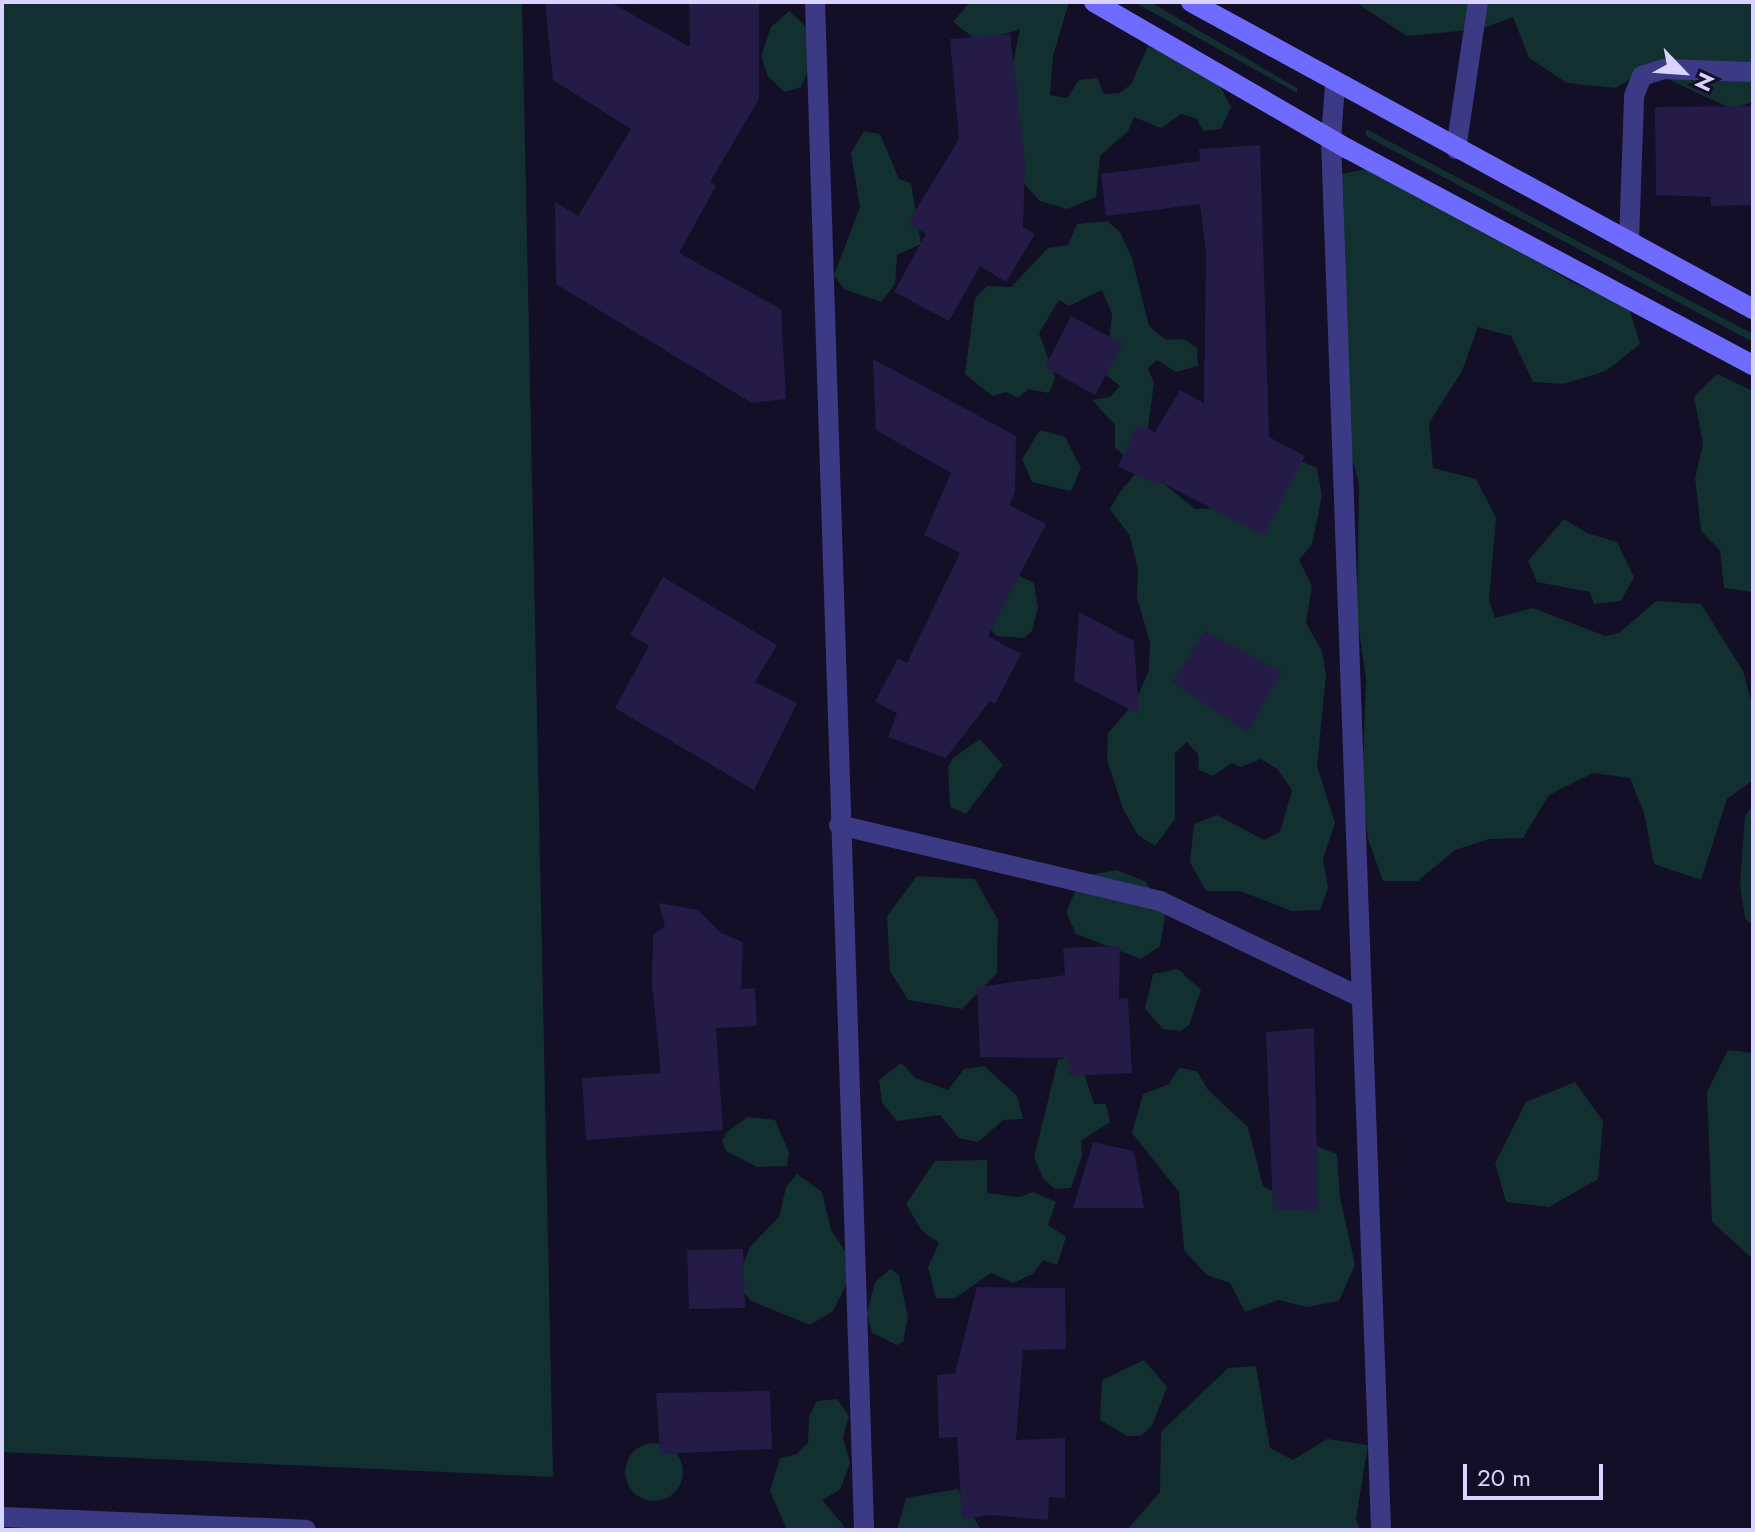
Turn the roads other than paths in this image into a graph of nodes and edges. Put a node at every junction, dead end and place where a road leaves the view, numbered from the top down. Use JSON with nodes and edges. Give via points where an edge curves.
{"nodes":[{"id":1,"x":815,"y":2,"type":"edge"},
{"id":2,"x":1094,"y":2,"type":"edge"},
{"id":3,"x":1191,"y":2,"type":"edge"},
{"id":4,"x":1478,"y":2,"type":"edge"},
{"id":5,"x":1753,"y":72,"type":"edge"},
{"id":6,"x":1335,"y":85,"type":"junction"},
{"id":7,"x":1331,"y":139,"type":"junction"},
{"id":8,"x":1456,"y":149,"type":"junction"},
{"id":9,"x":1629,"y":242,"type":"junction"},
{"id":10,"x":1753,"y":309,"type":"edge"},
{"id":11,"x":1753,"y":365,"type":"edge"},
{"id":12,"x":839,"y":825,"type":"junction"},
{"id":13,"x":1360,"y":997,"type":"junction"},
{"id":14,"x":2,"y":1517,"type":"edge"},
{"id":15,"x":92,"y":1526,"type":"edge"},
{"id":16,"x":306,"y":1530,"type":"edge"},
{"id":17,"x":864,"y":1530,"type":"edge"},
{"id":18,"x":1381,"y":1530,"type":"edge"}],
"edges":[{"from":1,"to":12,"type":"street"},
{"from":2,"to":7,"type":"main road"},
{"from":3,"to":6,"type":"main road"},
{"from":4,"to":8,"type":"street"},
{"from":5,"to":9,"type":"street","via":[[1664,69],[1642,76],[1634,96]]},
{"from":6,"to":7,"type":"street"},
{"from":6,"to":8,"type":"main road"},
{"from":7,"to":11,"type":"main road"},
{"from":7,"to":13,"type":"street"},
{"from":8,"to":9,"type":"main road"},
{"from":9,"to":10,"type":"main road"},
{"from":12,"to":13,"type":"street","via":[[1160,901]]},
{"from":12,"to":17,"type":"street"},
{"from":13,"to":18,"type":"street"},
{"from":14,"to":15,"type":"street"},
{"from":15,"to":16,"type":"street"}]}
